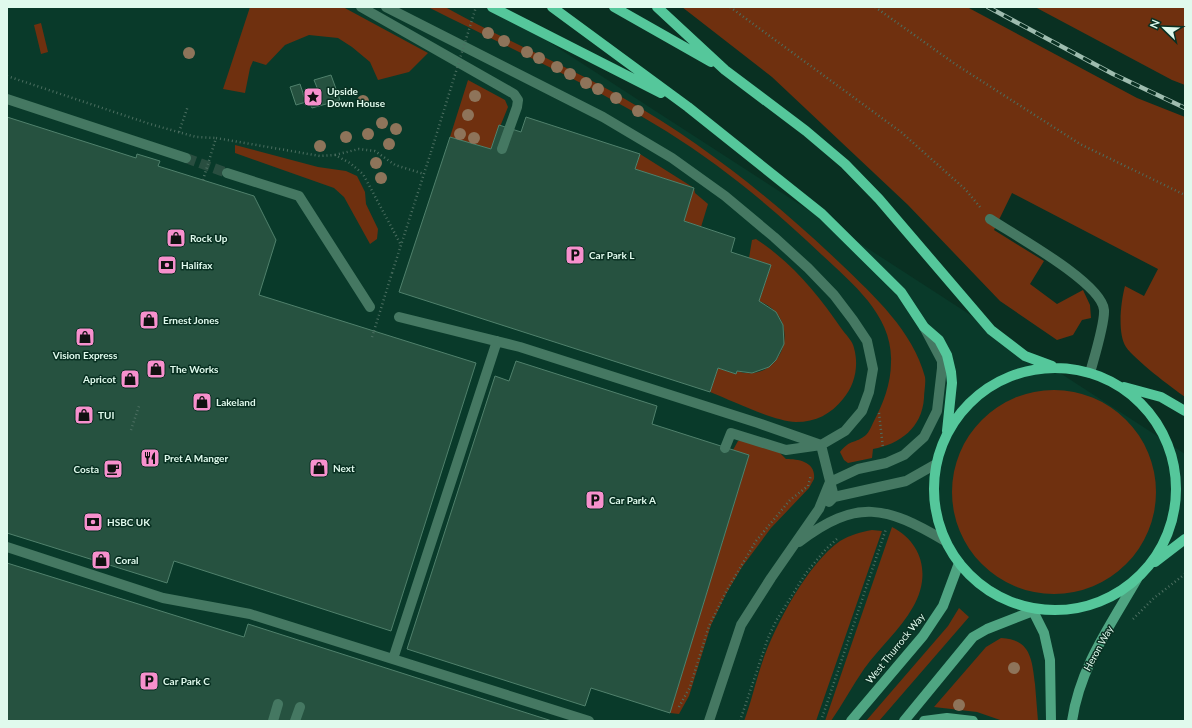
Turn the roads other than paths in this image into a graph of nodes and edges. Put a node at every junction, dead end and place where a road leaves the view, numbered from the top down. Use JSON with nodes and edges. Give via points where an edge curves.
{"nodes":[{"id":1,"x":361,"y":7,"type":"edge"},
{"id":2,"x":386,"y":7,"type":"edge"},
{"id":3,"x":492,"y":7,"type":"edge"},
{"id":4,"x":552,"y":7,"type":"edge"},
{"id":5,"x":614,"y":7,"type":"edge"},
{"id":6,"x":657,"y":7,"type":"edge"},
{"id":7,"x":725,"y":70,"type":"junction"},
{"id":8,"x":7,"y":99,"type":"edge"},
{"id":9,"x":688,"y":107,"type":"junction"},
{"id":10,"x":502,"y":149,"type":"dead end"},
{"id":11,"x":186,"y":158,"type":"tunnel mouth"},
{"id":12,"x":227,"y":172,"type":"tunnel mouth"},
{"id":13,"x":990,"y":219,"type":"road end"},
{"id":14,"x":370,"y":308,"type":"dead end"},
{"id":15,"x":399,"y":317,"type":"dead end"},
{"id":16,"x":924,"y":327,"type":"junction"},
{"id":17,"x":497,"y":341,"type":"junction"},
{"id":18,"x":1056,"y":367,"type":"junction"},
{"id":19,"x":1090,"y":373,"type":"junction"},
{"id":20,"x":1118,"y":385,"type":"junction"},
{"id":21,"x":1185,"y":411,"type":"edge"},
{"id":22,"x":947,"y":433,"type":"junction"},
{"id":23,"x":821,"y":445,"type":"junction"},
{"id":24,"x":725,"y":448,"type":"dead end"},
{"id":25,"x":936,"y":464,"type":"junction"},
{"id":26,"x":830,"y":482,"type":"junction"},
{"id":27,"x":834,"y":497,"type":"junction"},
{"id":28,"x":819,"y":509,"type":"junction"},
{"id":29,"x":1185,"y":539,"type":"edge"},
{"id":30,"x":945,"y":541,"type":"junction"},
{"id":31,"x":7,"y":547,"type":"edge"},
{"id":32,"x":791,"y":548,"type":"junction"},
{"id":33,"x":959,"y":563,"type":"junction"},
{"id":34,"x":1148,"y":568,"type":"junction"},
{"id":35,"x":1137,"y":579,"type":"junction"},
{"id":36,"x":1033,"y":611,"type":"junction"},
{"id":37,"x":393,"y":659,"type":"junction"},
{"id":38,"x":278,"y":704,"type":"dead end"},
{"id":39,"x":300,"y":707,"type":"dead end"},
{"id":40,"x":273,"y":721,"type":"edge"},
{"id":41,"x":295,"y":721,"type":"edge"},
{"id":42,"x":589,"y":721,"type":"edge"},
{"id":43,"x":709,"y":721,"type":"edge"},
{"id":44,"x":851,"y":721,"type":"edge"},
{"id":45,"x":904,"y":721,"type":"edge"},
{"id":46,"x":924,"y":721,"type":"edge"},
{"id":47,"x":973,"y":721,"type":"edge"},
{"id":48,"x":1051,"y":721,"type":"edge"},
{"id":49,"x":1072,"y":721,"type":"edge"}],
"edges":[{"from":1,"to":10,"type":"lane","via":[[514,94],[518,100],[517,107]]},
{"from":2,"to":23,"type":"lane","via":[[603,117],[672,158],[730,200],[808,268],[853,320],[867,342],[873,369],[862,411],[845,431]]},
{"from":3,"to":9,"type":"main road"},
{"from":4,"to":9,"type":"main road"},
{"from":5,"to":7,"type":"main road"},
{"from":6,"to":7,"type":"main road"},
{"from":7,"to":18,"type":"main road","via":[[845,164],[879,199],[992,330],[1025,356]]},
{"from":8,"to":11,"type":"lane"},
{"from":9,"to":16,"type":"main road","via":[[822,214],[901,292]]},
{"from":12,"to":14,"type":"lane","via":[[299,196]]},
{"from":13,"to":19,"type":"lane","via":[[1058,262],[1098,295],[1104,309]]},
{"from":15,"to":17,"type":"lane"},
{"from":16,"to":22,"type":"main road","via":[[939,340],[947,355],[951,372]]},
{"from":16,"to":26,"type":"lane","via":[[942,361],[942,368],[936,411],[924,437],[904,455],[886,463],[858,469]]},
{"from":17,"to":23,"type":"lane"},
{"from":17,"to":37,"type":"lane"},
{"from":18,"to":19,"type":"main road"},
{"from":18,"to":22,"type":"main road","via":[[1003,379],[969,403]]},
{"from":19,"to":20,"type":"main road"},
{"from":20,"to":21,"type":"main road","via":[[1161,398]]},
{"from":20,"to":34,"type":"main road","via":[[1147,408],[1156,420],[1173,459],[1176,496],[1173,517],[1164,544]]},
{"from":22,"to":25,"type":"main road"},
{"from":23,"to":24,"type":"lane","via":[[786,450],[731,433]]},
{"from":23,"to":26,"type":"lane"},
{"from":25,"to":27,"type":"lane","via":[[906,481]]},
{"from":25,"to":30,"type":"main road","via":[[936,504],[939,526]]},
{"from":26,"to":27,"type":"lane"},
{"from":26,"to":28,"type":"lane"},
{"from":27,"to":28,"type":"lane"},
{"from":28,"to":32,"type":"lane"},
{"from":29,"to":34,"type":"main road"},
{"from":30,"to":32,"type":"lane","via":[[912,522],[891,514],[858,511],[820,526]]},
{"from":30,"to":33,"type":"main road"},
{"from":31,"to":37,"type":"lane","via":[[163,598],[250,614]]},
{"from":32,"to":43,"type":"lane","via":[[741,625]]},
{"from":33,"to":36,"type":"main road","via":[[983,587],[1011,603]]},
{"from":33,"to":44,"type":"main road","name":"West Thurrock Way","via":[[943,606],[927,630]]},
{"from":34,"to":35,"type":"main road"},
{"from":35,"to":36,"type":"main road","via":[[1109,598],[1076,609]]},
{"from":35,"to":49,"type":"main road","name":"Heron Way","via":[[1085,670]]},
{"from":36,"to":45,"type":"main road","via":[[973,637]]},
{"from":36,"to":48,"type":"main road","via":[[1044,633],[1050,660]]},
{"from":37,"to":42,"type":"lane"},
{"from":38,"to":40,"type":"lane"},
{"from":39,"to":41,"type":"lane"},
{"from":46,"to":47,"type":"main road","via":[[947,718]]}]}
